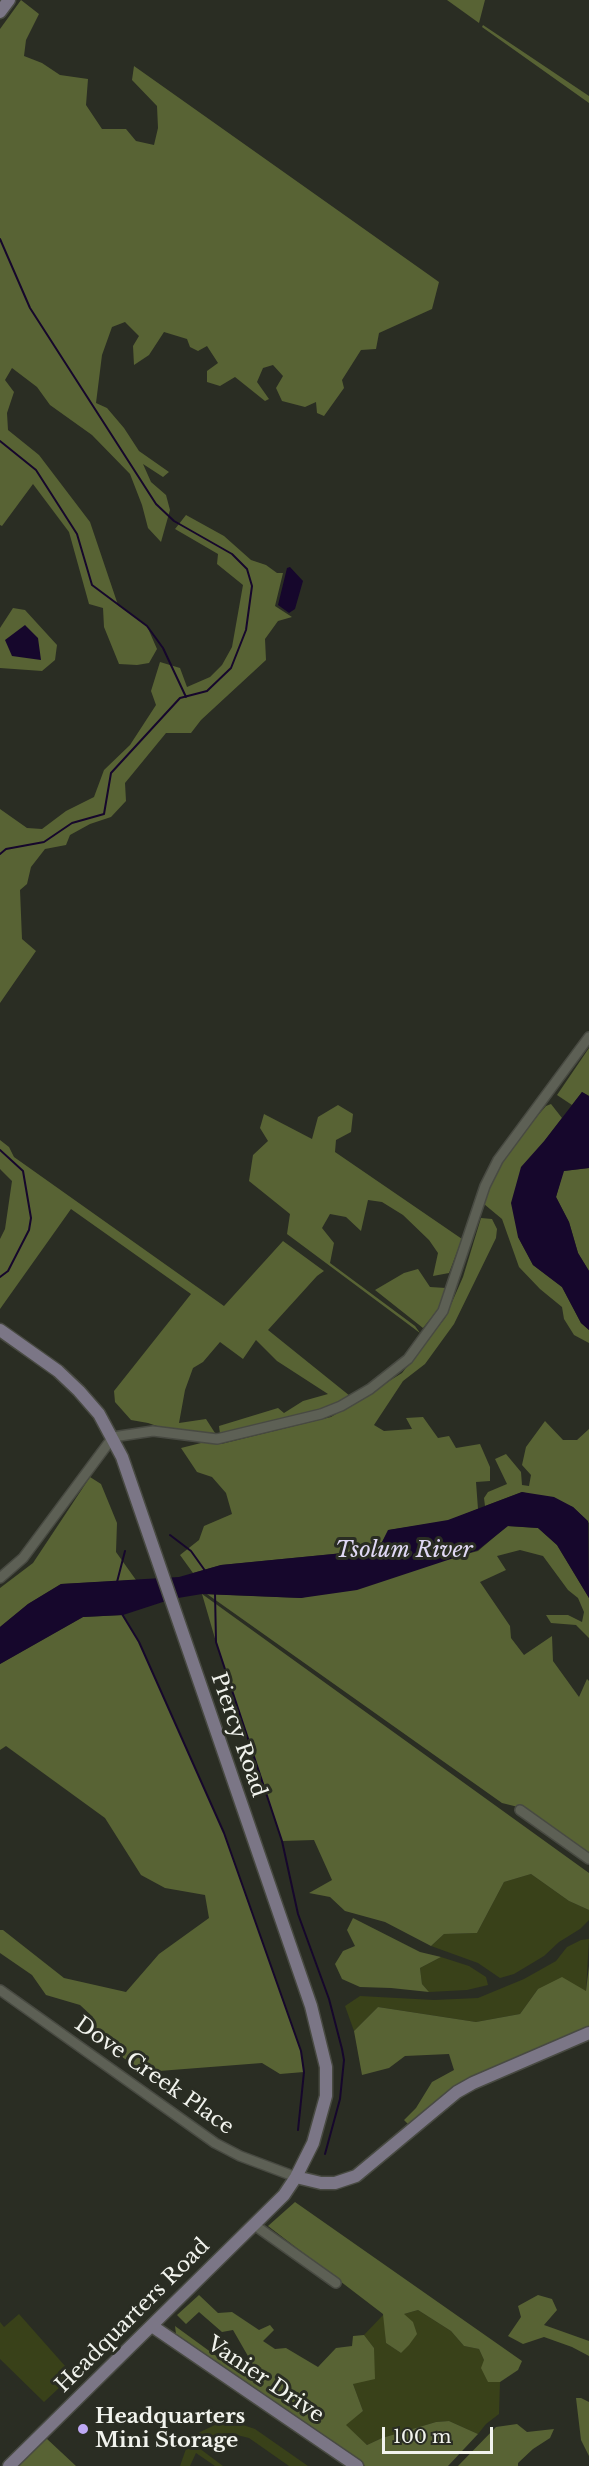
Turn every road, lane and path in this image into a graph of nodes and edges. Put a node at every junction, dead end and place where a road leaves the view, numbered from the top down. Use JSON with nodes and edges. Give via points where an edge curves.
{"nodes":[{"id":1,"x":9,"y":0,"type":"edge"},
{"id":2,"x":0,"y":12,"type":"edge"},
{"id":3,"x":589,"y":1037,"type":"edge"},
{"id":4,"x":0,"y":1330,"type":"edge"},
{"id":5,"x":113,"y":1437,"type":"junction"},
{"id":6,"x":0,"y":1578,"type":"edge"},
{"id":7,"x":520,"y":1810,"type":"dead end"},
{"id":8,"x":589,"y":1859,"type":"edge"},
{"id":9,"x":0,"y":1990,"type":"edge"},
{"id":10,"x":589,"y":2033,"type":"edge"},
{"id":11,"x":296,"y":2177,"type":"junction"},
{"id":12,"x":284,"y":2195,"type":"joint"},
{"id":13,"x":253,"y":2224,"type":"junction"},
{"id":14,"x":336,"y":2283,"type":"dead end"},
{"id":15,"x":152,"y":2326,"type":"junction"},
{"id":16,"x":9,"y":2466,"type":"edge"},
{"id":17,"x":357,"y":2466,"type":"edge"}],
"edges":[{"from":1,"to":2,"type":"main road"},
{"from":3,"to":5,"type":"street","via":[[498,1160],[485,1186],[443,1311],[408,1359],[370,1389],[311,1417],[218,1439],[153,1431]]},
{"from":4,"to":5,"type":"main road","name":"Piercy Road","via":[[58,1371],[99,1414]]},
{"from":5,"to":6,"type":"street","via":[[23,1558]]},
{"from":5,"to":11,"type":"main road","name":"Piercy Road","via":[[311,2006],[327,2067],[321,2120]]},
{"from":7,"to":8,"type":"street"},
{"from":9,"to":11,"type":"street","name":"Dove Creek Place","via":[[215,2142]]},
{"from":10,"to":11,"type":"main road","via":[[457,2092],[356,2176],[321,2183]]},
{"from":11,"to":12,"type":"main road","name":"Piercy Road"},
{"from":12,"to":13,"type":"main road","name":"Headquarters Road"},
{"from":13,"to":14,"type":"street"},
{"from":13,"to":15,"type":"main road","name":"Headquarters Road"},
{"from":15,"to":16,"type":"main road","name":"Headquarters Road"},
{"from":15,"to":17,"type":"main road","name":"Vanier Drive"}]}
